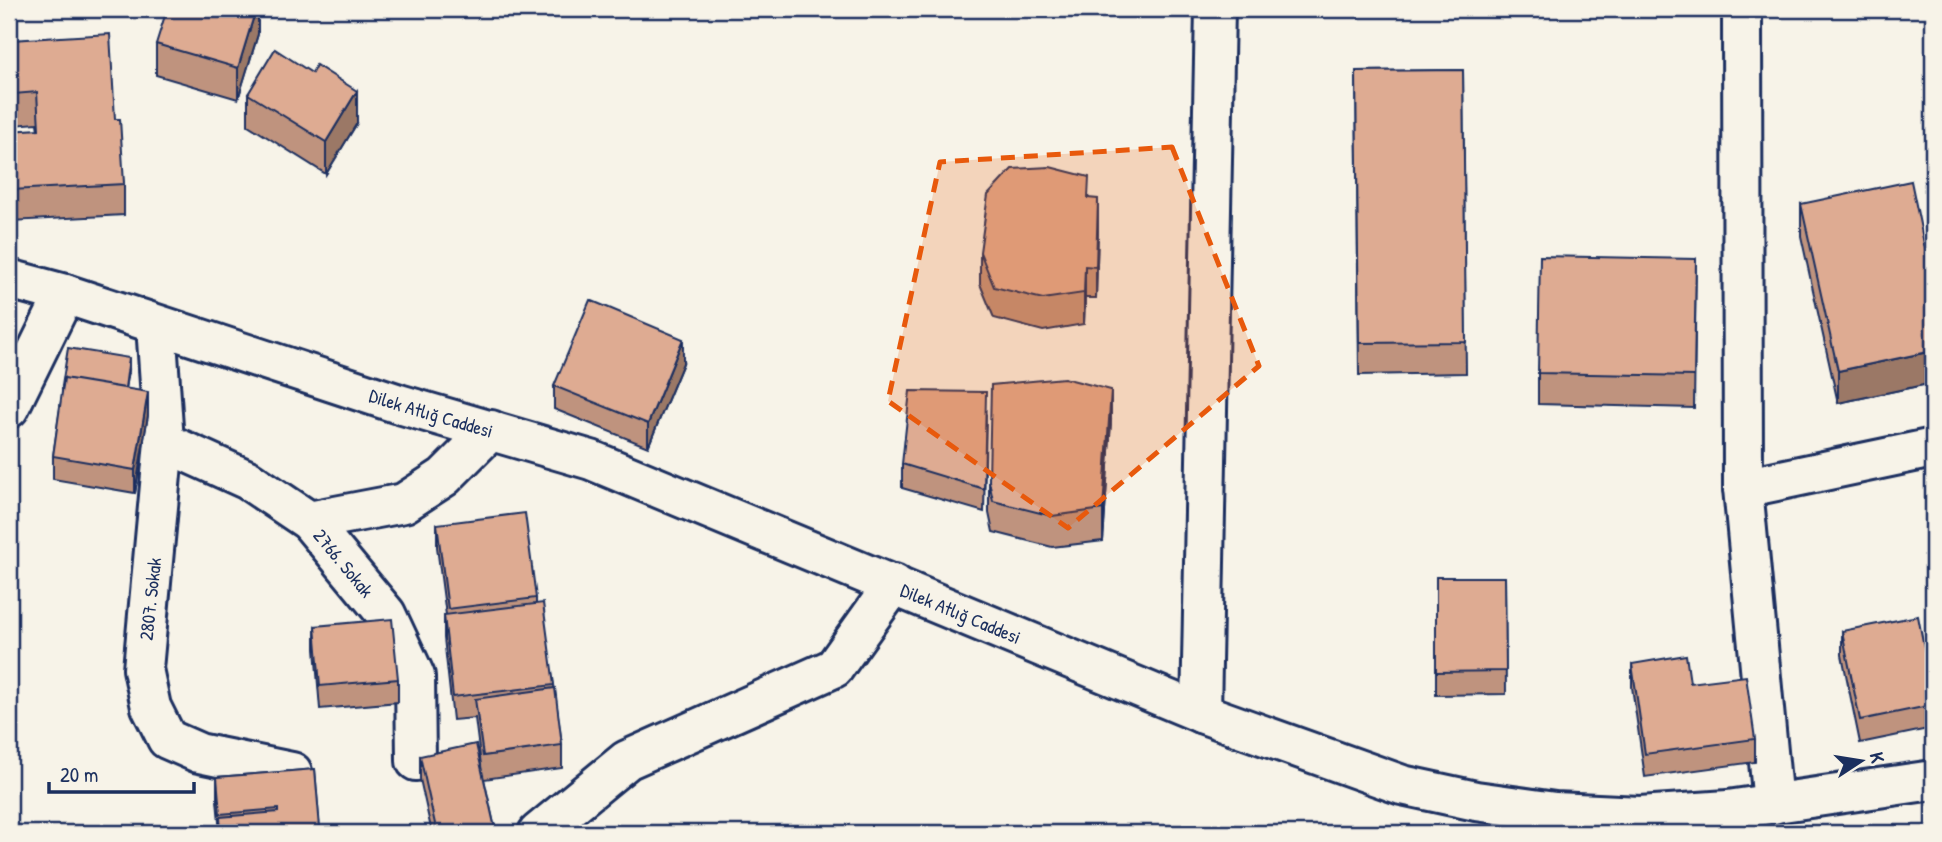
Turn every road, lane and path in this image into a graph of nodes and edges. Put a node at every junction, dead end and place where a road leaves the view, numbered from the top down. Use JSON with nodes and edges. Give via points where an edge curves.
{"nodes":[{"id":1,"x":1215,"y":9,"type":"edge"},
{"id":2,"x":1742,"y":9,"type":"edge"},
{"id":3,"x":9,"y":279,"type":"edge"},
{"id":4,"x":65,"y":294,"type":"junction"},
{"id":5,"x":156,"y":325,"type":"junction"},
{"id":6,"x":9,"y":408,"type":"edge"},
{"id":7,"x":491,"y":430,"type":"junction"},
{"id":8,"x":164,"y":442,"type":"junction"},
{"id":9,"x":1933,"y":448,"type":"edge"},
{"id":10,"x":1743,"y":488,"type":"junction"},
{"id":11,"x":309,"y":521,"type":"junction"},
{"id":12,"x":894,"y":584,"type":"junction"},
{"id":13,"x":1201,"y":713,"type":"junction"},
{"id":14,"x":416,"y":761,"type":"dead end"},
{"id":15,"x":292,"y":772,"type":"edge"},
{"id":16,"x":1933,"y":780,"type":"edge"},
{"id":17,"x":1773,"y":804,"type":"junction"},
{"id":18,"x":538,"y":833,"type":"edge"}],
"edges":[{"from":1,"to":13,"type":"street"},
{"from":2,"to":10,"type":"street"},
{"from":3,"to":4,"type":"street","name":"Dilek Atlığ Caddesi"},
{"from":4,"to":5,"type":"street","name":"Dilek Atlığ Caddesi"},
{"from":4,"to":6,"type":"street"},
{"from":5,"to":7,"type":"street","name":"Dilek Atlığ Caddesi"},
{"from":5,"to":8,"type":"street","name":"2807. Sokak"},
{"from":7,"to":11,"type":"street","via":[[444,477],[404,503]]},
{"from":7,"to":12,"type":"street","name":"Dilek Atlığ Caddesi","via":[[592,460]]},
{"from":8,"to":11,"type":"street","name":"2766. Sokak","via":[[248,480]]},
{"from":8,"to":15,"type":"street","name":"2807. Sokak","via":[[143,669],[150,707],[167,739],[199,753]]},
{"from":9,"to":10,"type":"street"},
{"from":10,"to":17,"type":"street"},
{"from":11,"to":14,"type":"street","name":"2766. Sokak","via":[[386,614],[415,676]]},
{"from":12,"to":13,"type":"street","name":"Dilek Atlığ Caddesi"},
{"from":12,"to":18,"type":"street","via":[[834,668],[627,760]]},
{"from":13,"to":17,"type":"street","name":"Dilek Atlığ Caddesi","via":[[1402,785],[1476,801],[1555,812],[1640,816]]},
{"from":16,"to":17,"type":"street","name":"Dilek Atlığ Caddesi"}]}
